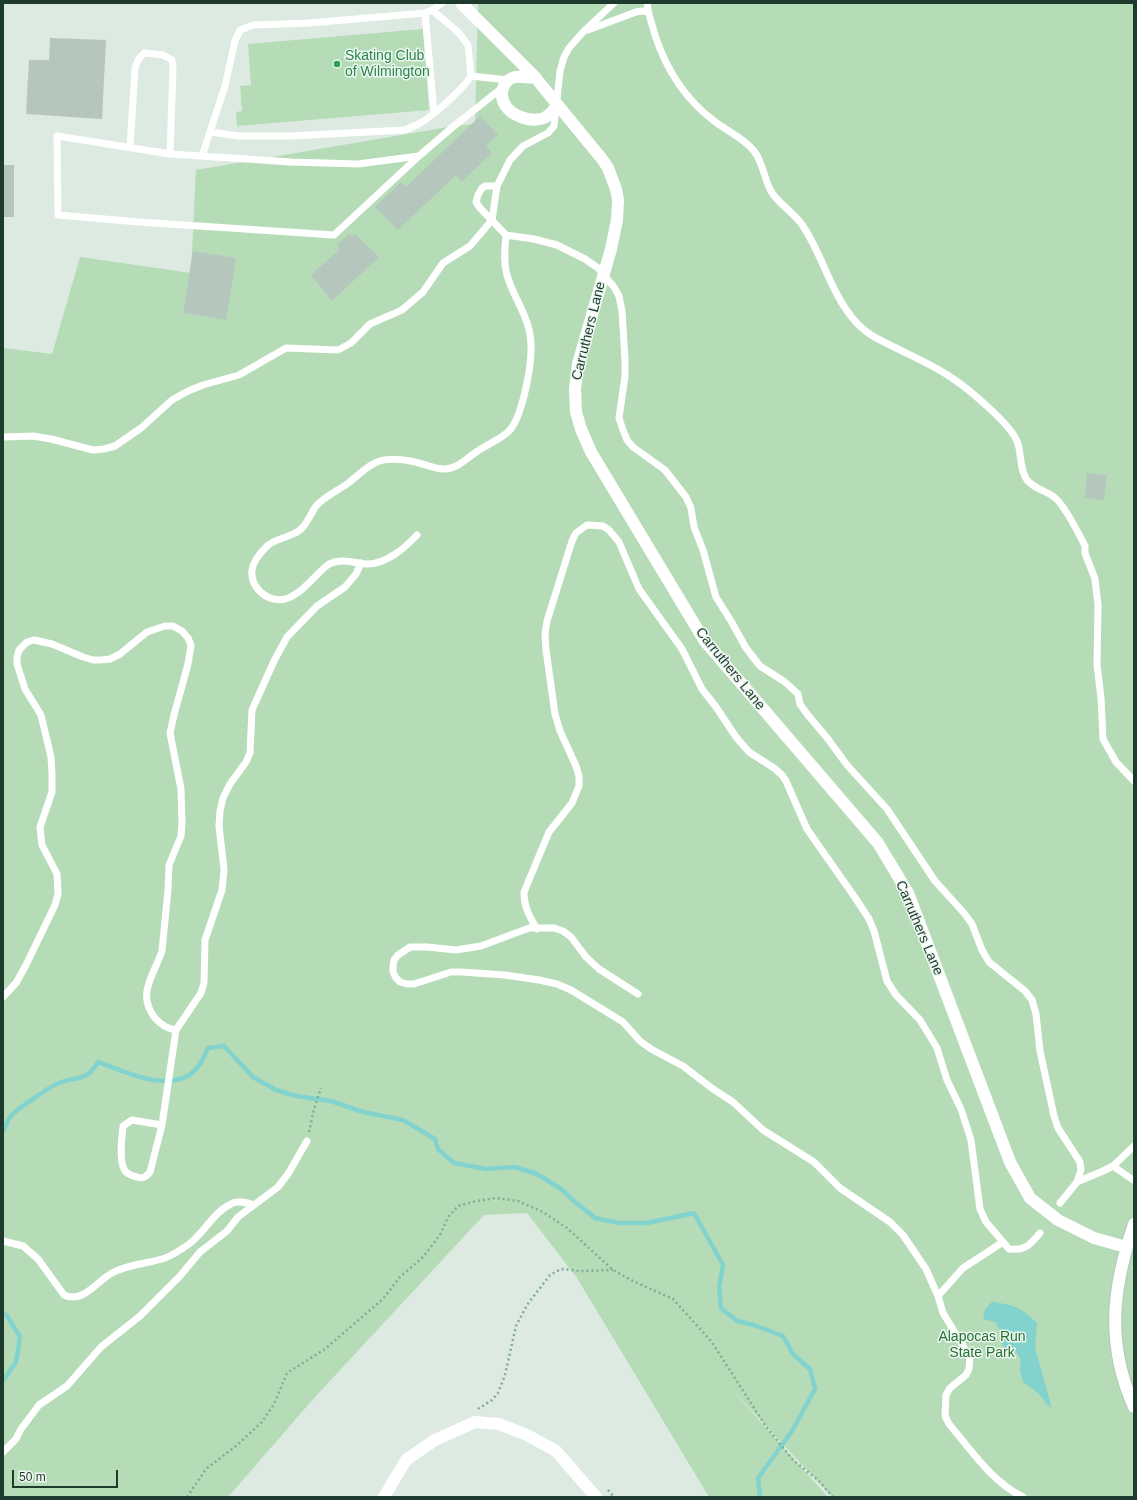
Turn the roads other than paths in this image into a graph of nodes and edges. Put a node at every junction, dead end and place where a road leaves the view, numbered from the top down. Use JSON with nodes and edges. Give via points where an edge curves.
{"nodes":[{"id":1,"x":442,"y":3,"type":"edge"},
{"id":2,"x":461,"y":3,"type":"edge"},
{"id":3,"x":614,"y":3,"type":"edge"},
{"id":4,"x":647,"y":3,"type":"edge"},
{"id":5,"x":432,"y":10,"type":"junction"},
{"id":6,"x":648,"y":12,"type":"junction"},
{"id":7,"x":425,"y":13,"type":"junction"},
{"id":8,"x":583,"y":32,"type":"junction"},
{"id":9,"x":470,"y":76,"type":"junction"},
{"id":10,"x":536,"y":78,"type":"junction"},
{"id":11,"x":505,"y":84,"type":"junction"},
{"id":12,"x":557,"y":105,"type":"junction"},
{"id":13,"x":434,"y":112,"type":"junction"},
{"id":14,"x":210,"y":132,"type":"junction"},
{"id":15,"x":130,"y":147,"type":"junction"},
{"id":16,"x":170,"y":154,"type":"junction"},
{"id":17,"x":202,"y":156,"type":"junction"},
{"id":18,"x":419,"y":156,"type":"junction"},
{"id":19,"x":497,"y":186,"type":"junction"},
{"id":20,"x":492,"y":220,"type":"junction"},
{"id":21,"x":506,"y":235,"type":"junction"},
{"id":22,"x":603,"y":275,"type":"junction"},
{"id":23,"x":3,"y":437,"type":"edge"},
{"id":24,"x":417,"y":535,"type":"dead end"},
{"id":25,"x":361,"y":563,"type":"junction"},
{"id":26,"x":1134,"y":781,"type":"edge"},
{"id":27,"x":537,"y":928,"type":"junction"},
{"id":28,"x":638,"y":994,"type":"dead end"},
{"id":29,"x":3,"y":997,"type":"edge"},
{"id":30,"x":176,"y":1030,"type":"junction"},
{"id":31,"x":162,"y":1125,"type":"junction"},
{"id":32,"x":307,"y":1141,"type":"road end"},
{"id":33,"x":1134,"y":1146,"type":"edge"},
{"id":34,"x":1113,"y":1166,"type":"junction"},
{"id":35,"x":1133,"y":1180,"type":"dead end"},
{"id":36,"x":1077,"y":1182,"type":"junction"},
{"id":37,"x":1060,"y":1203,"type":"dead end"},
{"id":38,"x":254,"y":1205,"type":"junction"},
{"id":39,"x":1134,"y":1224,"type":"edge"},
{"id":40,"x":1040,"y":1233,"type":"dead end"},
{"id":41,"x":3,"y":1241,"type":"edge"},
{"id":42,"x":1003,"y":1242,"type":"junction"},
{"id":43,"x":1126,"y":1247,"type":"junction"},
{"id":44,"x":938,"y":1296,"type":"junction"},
{"id":45,"x":1134,"y":1407,"type":"edge"},
{"id":46,"x":3,"y":1452,"type":"edge"},
{"id":47,"x":384,"y":1497,"type":"edge"},
{"id":48,"x":596,"y":1497,"type":"edge"},
{"id":49,"x":1023,"y":1497,"type":"edge"}],
"edges":[{"from":1,"to":5,"type":"lane"},
{"from":2,"to":10,"type":"street","name":"Carruthers Lane"},
{"from":3,"to":8,"type":"lane"},
{"from":4,"to":6,"type":"lane"},
{"from":5,"to":7,"type":"lane"},
{"from":5,"to":9,"type":"lane","via":[[458,32],[468,45]]},
{"from":6,"to":8,"type":"lane","via":[[636,12]]},
{"from":6,"to":26,"type":"lane","via":[[670,72],[696,105],[756,152],[772,193],[804,227],[840,302],[854,320],[879,341],[942,371],[961,384],[1011,430],[1018,444],[1027,480],[1033,486],[1055,497],[1061,504],[1083,542],[1095,579],[1098,605],[1096,665],[1103,739],[1116,762]]},
{"from":7,"to":13,"type":"lane"},
{"from":7,"to":14,"type":"lane","via":[[253,25],[240,30],[235,41],[226,86]]},
{"from":8,"to":12,"type":"lane","via":[[564,57]]},
{"from":9,"to":11,"type":"lane"},
{"from":9,"to":13,"type":"lane","via":[[461,89]]},
{"from":10,"to":11,"type":"street","via":[[515,77]]},
{"from":10,"to":12,"type":"street","name":"Carruthers Lane"},
{"from":11,"to":12,"type":"street","via":[[503,98],[511,112],[535,120],[550,114]]},
{"from":11,"to":18,"type":"lane"},
{"from":12,"to":19,"type":"lane","via":[[554,126],[517,151]]},
{"from":12,"to":22,"type":"street","name":"Carruthers Lane","via":[[602,159],[616,189],[617,220]]},
{"from":13,"to":14,"type":"lane","via":[[405,130],[275,136],[239,136]]},
{"from":14,"to":17,"type":"lane"},
{"from":15,"to":16,"type":"lane"},
{"from":15,"to":16,"type":"lane","via":[[135,68],[144,53],[163,55],[172,60],[173,68]]},
{"from":15,"to":18,"type":"lane","via":[[57,136],[58,216],[334,235]]},
{"from":16,"to":17,"type":"lane"},
{"from":17,"to":18,"type":"lane","via":[[358,164]]},
{"from":19,"to":20,"type":"lane"},
{"from":19,"to":20,"type":"lane","via":[[482,188],[476,199],[478,206]]},
{"from":20,"to":21,"type":"lane"},
{"from":20,"to":23,"type":"lane","via":[[470,246],[438,268],[418,297],[402,310],[370,324],[345,348],[286,348],[239,375],[188,391],[172,400],[126,440],[104,450],[93,450],[33,436]]},
{"from":21,"to":22,"type":"lane","via":[[557,245],[585,259]]},
{"from":21,"to":25,"type":"lane","via":[[504,256],[507,275],[526,319],[531,350],[520,411],[509,431],[452,469],[402,460],[378,462],[370,466],[321,501],[297,533],[278,539],[267,546],[255,562],[252,573],[260,591],[272,599],[281,599],[293,595],[334,562],[344,560]]},
{"from":22,"to":36,"type":"lane","via":[[620,296],[625,376],[619,418],[627,440],[632,447],[665,470],[686,497],[716,597],[753,658],[798,694],[800,704],[807,714],[847,765],[887,809],[935,881],[972,924],[989,962],[1026,991],[1032,1000],[1054,1116],[1058,1128],[1080,1162],[1081,1170]]},
{"from":22,"to":43,"type":"street","name":"Carruthers Lane","via":[[578,364],[574,389],[581,429],[596,462],[704,640],[878,844],[908,893],[1010,1162],[1030,1198],[1058,1220],[1088,1235]]},
{"from":24,"to":25,"type":"lane","via":[[402,550],[391,556],[369,564]]},
{"from":25,"to":30,"type":"lane","via":[[345,587],[317,606],[287,637],[252,710],[250,753],[230,784],[220,811],[223,880],[205,940],[204,983],[201,993]]},
{"from":27,"to":28,"type":"lane","via":[[554,928],[571,936],[599,970]]},
{"from":27,"to":42,"type":"lane","via":[[527,913],[524,892],[549,832],[572,803],[579,786],[576,766],[555,714],[546,650],[547,621],[576,533],[588,525],[603,526],[619,542],[640,589],[682,649],[702,689],[743,747],[782,775],[807,829],[869,919],[887,981],[896,995],[920,1020],[937,1048],[971,1140],[980,1209],[986,1222]]},
{"from":27,"to":44,"type":"lane","via":[[529,928],[481,946],[462,950],[410,947],[394,960],[393,972],[400,982],[407,984],[451,972],[461,972],[539,980],[571,990],[622,1022],[651,1049],[683,1066],[733,1102],[763,1130],[814,1162],[840,1188],[890,1222],[898,1229],[926,1269]]},
{"from":29,"to":30,"type":"lane","via":[[16,983],[58,894],[57,874],[42,844],[40,827],[52,792],[51,757],[41,715],[25,689],[19,673],[19,650],[27,642],[34,640],[93,660],[110,659],[147,632],[173,626],[182,631],[190,645],[188,664],[170,733],[181,789],[182,824],[181,836],[168,865],[162,951],[148,985],[147,996],[148,1007],[160,1023]]},
{"from":30,"to":31,"type":"lane"},
{"from":31,"to":31,"type":"lane","via":[[132,1120],[123,1126],[122,1163],[131,1176],[146,1177],[150,1172]]},
{"from":32,"to":38,"type":"lane","via":[[278,1187]]},
{"from":33,"to":34,"type":"lane"},
{"from":34,"to":35,"type":"lane"},
{"from":34,"to":36,"type":"lane"},
{"from":36,"to":37,"type":"lane"},
{"from":38,"to":41,"type":"lane","via":[[236,1201],[230,1204],[222,1209],[188,1245],[166,1258],[119,1270],[103,1278],[80,1296],[64,1295],[38,1259],[23,1246]]},
{"from":38,"to":46,"type":"lane","via":[[238,1217],[227,1232],[200,1252],[140,1316],[101,1347],[67,1386],[39,1405],[16,1439]]},
{"from":39,"to":43,"type":"street"},
{"from":40,"to":42,"type":"lane","via":[[1022,1249],[1010,1249]]},
{"from":42,"to":44,"type":"lane","via":[[963,1268]]},
{"from":43,"to":45,"type":"street","via":[[1116,1292],[1114,1322],[1116,1351],[1122,1377]]},
{"from":44,"to":49,"type":"lane","via":[[946,1317],[970,1357],[966,1375],[950,1388],[946,1395],[945,1416],[986,1469]]},
{"from":47,"to":48,"type":"street","via":[[406,1460],[435,1440],[475,1422],[498,1424],[527,1435],[556,1451]]}]}
